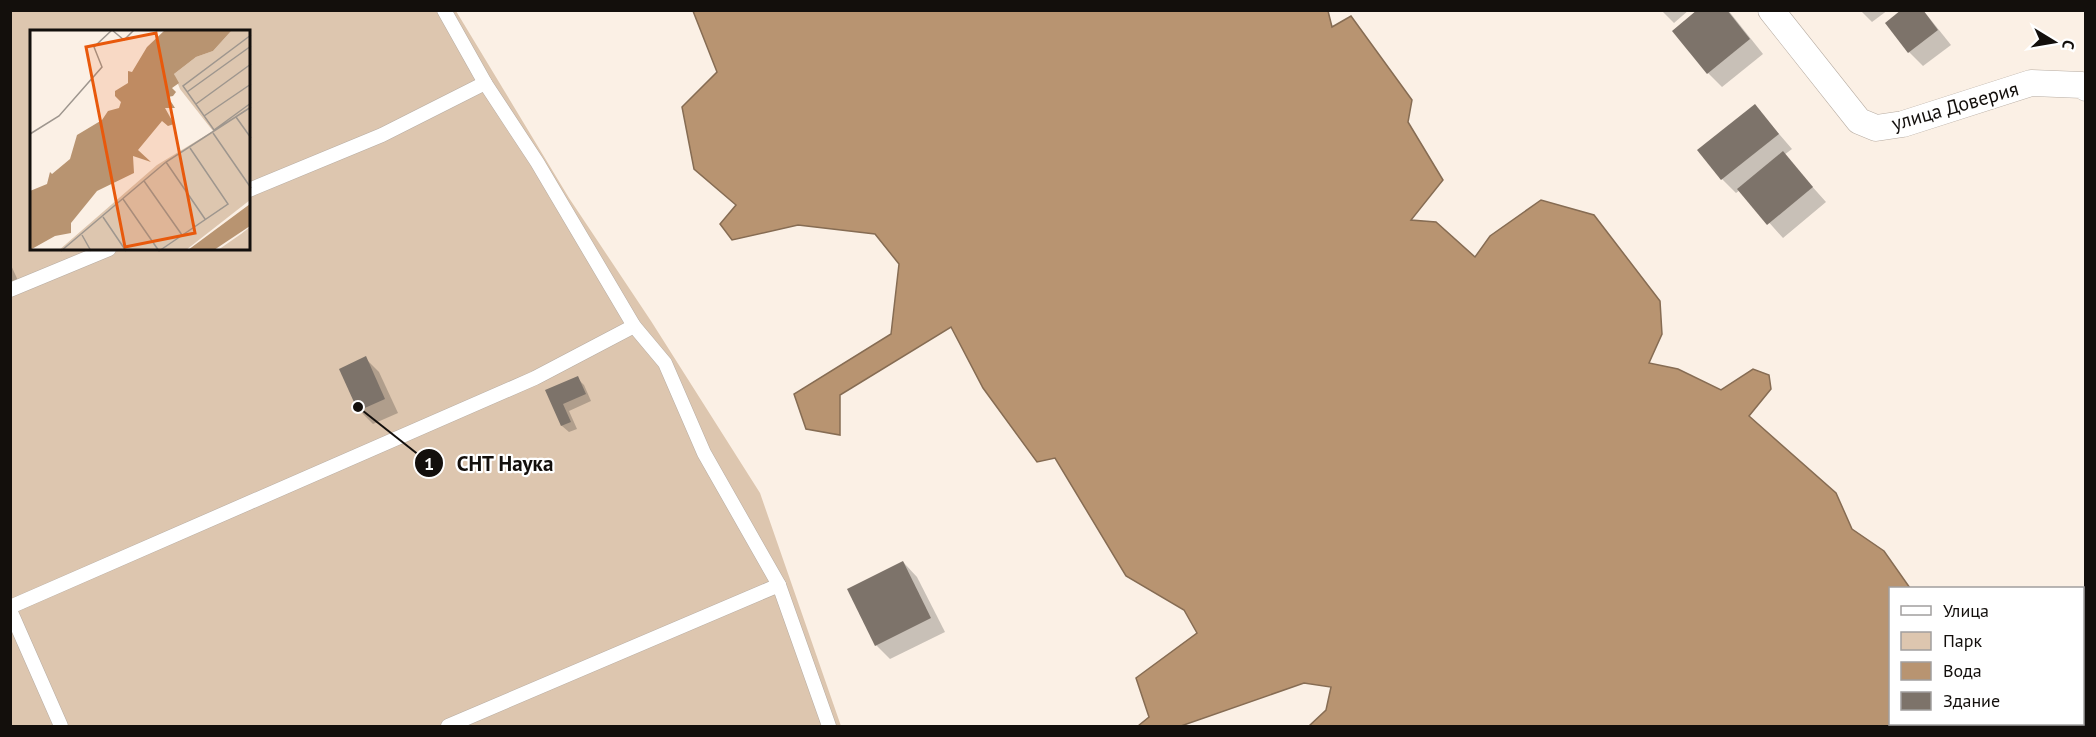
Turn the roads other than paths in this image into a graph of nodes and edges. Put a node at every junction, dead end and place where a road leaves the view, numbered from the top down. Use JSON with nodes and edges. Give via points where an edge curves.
{"nodes":[{"id":1,"x":444,"y":10,"type":"edge"},
{"id":2,"x":1771,"y":10,"type":"edge"},
{"id":3,"x":486,"y":83,"type":"junction"},
{"id":4,"x":2085,"y":88,"type":"edge"},
{"id":5,"x":250,"y":190,"type":"edge"},
{"id":6,"x":107,"y":250,"type":"edge"},
{"id":7,"x":10,"y":290,"type":"edge"},
{"id":8,"x":634,"y":326,"type":"junction"},
{"id":9,"x":779,"y":585,"type":"junction"},
{"id":10,"x":10,"y":608,"type":"edge"},
{"id":11,"x":61,"y":726,"type":"edge"},
{"id":12,"x":448,"y":726,"type":"edge"},
{"id":13,"x":829,"y":726,"type":"edge"}],
"edges":[{"from":1,"to":3,"type":"lane"},
{"from":2,"to":4,"type":"street","name":"улица Доверия","via":[[1858,121],[1876,128],[1903,124],[2031,83]]},
{"from":3,"to":5,"type":"lane","via":[[382,135]]},
{"from":3,"to":8,"type":"lane"},
{"from":6,"to":7,"type":"lane"},
{"from":8,"to":9,"type":"lane","via":[[664,363],[704,453]]},
{"from":8,"to":10,"type":"lane","via":[[535,378]]},
{"from":9,"to":12,"type":"lane"},
{"from":9,"to":13,"type":"lane"},
{"from":10,"to":11,"type":"lane"}]}
